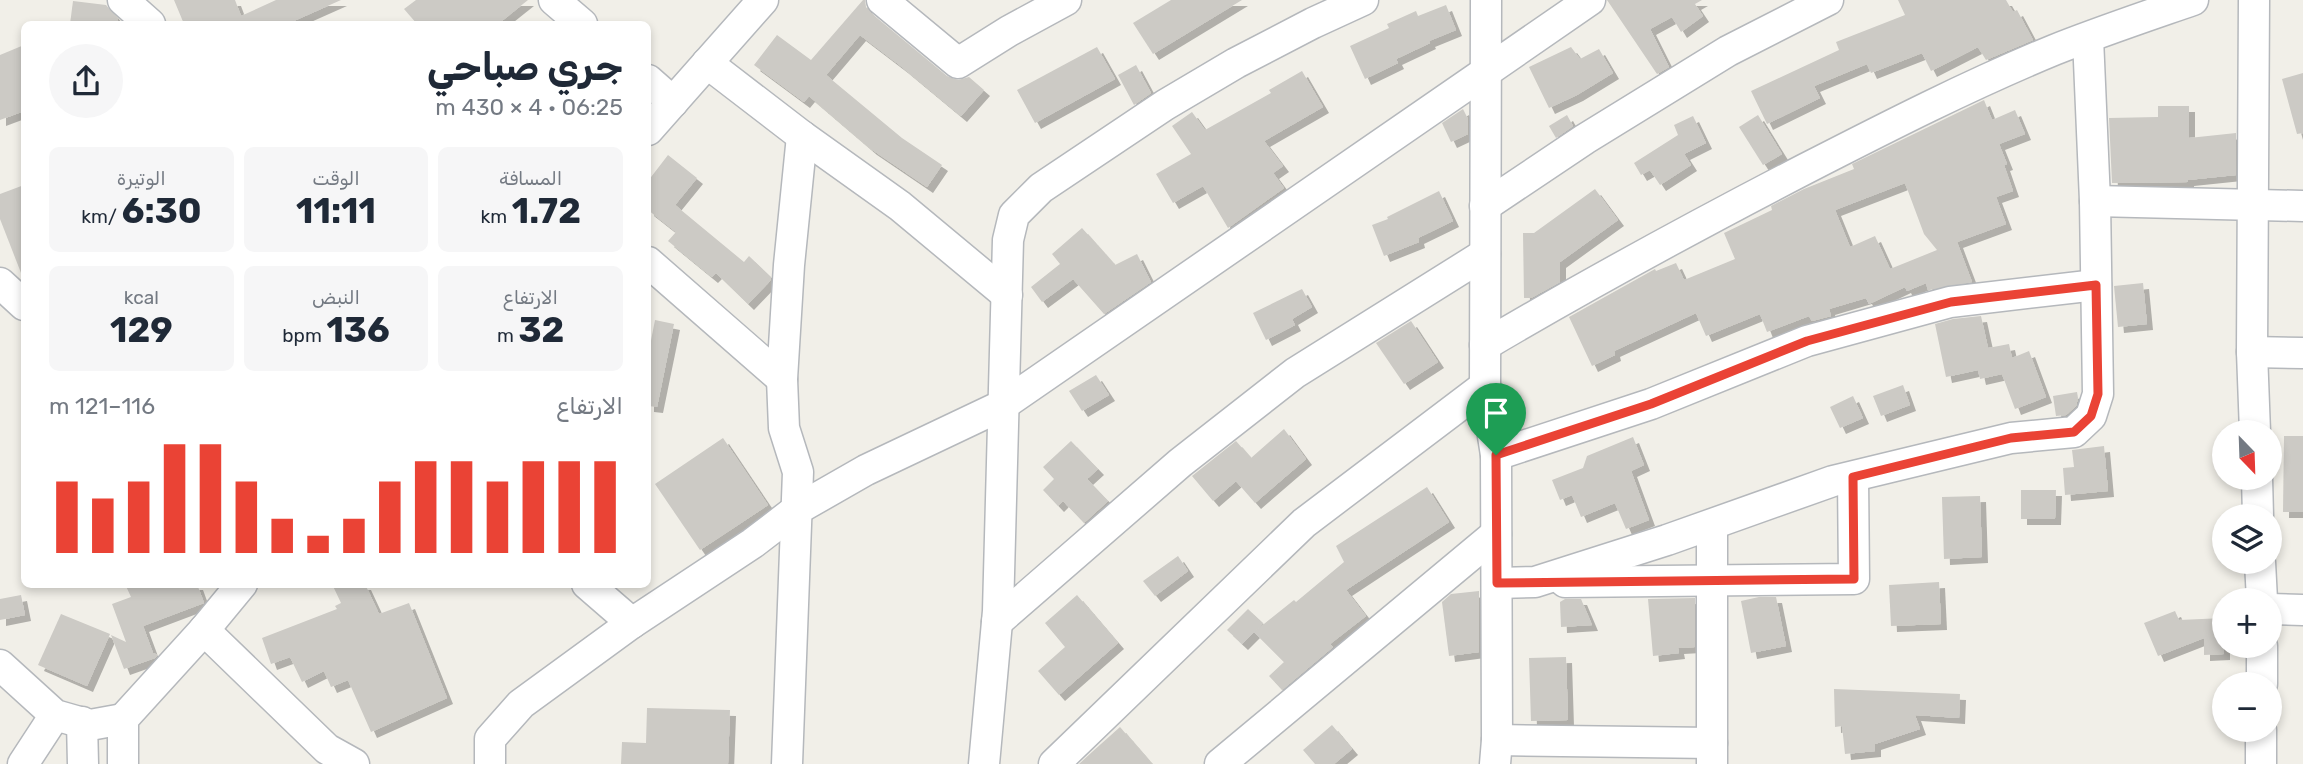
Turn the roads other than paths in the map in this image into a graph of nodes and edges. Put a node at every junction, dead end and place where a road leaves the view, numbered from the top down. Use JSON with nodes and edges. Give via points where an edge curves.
{"nodes":[{"id":1,"x":123,"y":0,"type":"edge"},
{"id":2,"x":554,"y":0,"type":"edge"},
{"id":3,"x":763,"y":0,"type":"edge"},
{"id":4,"x":882,"y":0,"type":"edge"},
{"id":5,"x":1066,"y":0,"type":"edge"},
{"id":6,"x":1363,"y":0,"type":"edge"},
{"id":7,"x":1486,"y":0,"type":"edge"},
{"id":8,"x":1590,"y":0,"type":"edge"},
{"id":9,"x":1828,"y":0,"type":"edge"},
{"id":10,"x":2193,"y":0,"type":"edge"},
{"id":11,"x":2254,"y":0,"type":"edge"},
{"id":12,"x":147,"y":21,"type":"edge"},
{"id":13,"x":578,"y":21,"type":"edge"},
{"id":14,"x":2088,"y":38,"type":"junction"},
{"id":15,"x":707,"y":63,"type":"junction"},
{"id":16,"x":1486,"y":72,"type":"junction"},
{"id":17,"x":651,"y":83,"type":"edge"},
{"id":18,"x":673,"y":102,"type":"junction"},
{"id":19,"x":651,"y":127,"type":"edge"},
{"id":20,"x":802,"y":136,"type":"junction"},
{"id":21,"x":2095,"y":201,"type":"junction"},
{"id":22,"x":1485,"y":205,"type":"junction"},
{"id":23,"x":2254,"y":206,"type":"junction"},
{"id":24,"x":2303,"y":206,"type":"edge"},
{"id":25,"x":1485,"y":254,"type":"junction"},
{"id":26,"x":651,"y":265,"type":"edge"},
{"id":27,"x":0,"y":282,"type":"edge"},
{"id":28,"x":2096,"y":285,"type":"junction"},
{"id":29,"x":1007,"y":295,"type":"junction"},
{"id":30,"x":21,"y":302,"type":"edge"},
{"id":31,"x":1485,"y":345,"type":"junction"},
{"id":32,"x":2252,"y":352,"type":"junction"},
{"id":33,"x":2303,"y":353,"type":"edge"},
{"id":34,"x":782,"y":379,"type":"junction"},
{"id":35,"x":1485,"y":386,"type":"junction"},
{"id":36,"x":1003,"y":405,"type":"junction"},
{"id":37,"x":2255,"y":420,"type":"edge"},
{"id":38,"x":1496,"y":455,"type":"junction"},
{"id":39,"x":1853,"y":477,"type":"junction"},
{"id":40,"x":796,"y":510,"type":"junction"},
{"id":41,"x":1712,"y":525,"type":"junction"},
{"id":42,"x":1496,"y":534,"type":"junction"},
{"id":43,"x":1712,"y":580,"type":"junction"},
{"id":44,"x":1535,"y":582,"type":"junction"},
{"id":45,"x":1497,"y":583,"type":"junction"},
{"id":46,"x":239,"y":588,"type":"edge"},
{"id":47,"x":592,"y":588,"type":"edge"},
{"id":48,"x":2282,"y":609,"type":"edge"},
{"id":49,"x":2303,"y":610,"type":"edge"},
{"id":50,"x":997,"y":622,"type":"junction"},
{"id":51,"x":632,"y":623,"type":"junction"},
{"id":52,"x":204,"y":630,"type":"junction"},
{"id":53,"x":0,"y":665,"type":"edge"},
{"id":54,"x":69,"y":718,"type":"junction"},
{"id":55,"x":123,"y":719,"type":"junction"},
{"id":56,"x":2262,"y":742,"type":"edge"},
{"id":57,"x":1496,"y":752,"type":"edge"},
{"id":58,"x":1712,"y":753,"type":"edge"},
{"id":59,"x":23,"y":764,"type":"edge"},
{"id":60,"x":83,"y":764,"type":"edge"},
{"id":61,"x":123,"y":764,"type":"edge"},
{"id":62,"x":354,"y":764,"type":"edge"},
{"id":63,"x":490,"y":764,"type":"edge"},
{"id":64,"x":787,"y":764,"type":"edge"},
{"id":65,"x":984,"y":764,"type":"edge"},
{"id":66,"x":1054,"y":764,"type":"edge"},
{"id":67,"x":1220,"y":764,"type":"edge"},
{"id":68,"x":2261,"y":764,"type":"edge"}],
"edges":[{"from":1,"to":12,"type":"street"},
{"from":2,"to":13,"type":"street"},
{"from":3,"to":15,"type":"street"},
{"from":4,"to":5,"type":"street","via":[[958,63]]},
{"from":6,"to":29,"type":"street","via":[[1236,63],[1041,188],[1014,215],[1008,240]]},
{"from":7,"to":16,"type":"street"},
{"from":8,"to":16,"type":"street"},
{"from":9,"to":22,"type":"street","via":[[1728,51]]},
{"from":10,"to":14,"type":"street"},
{"from":11,"to":23,"type":"street"},
{"from":14,"to":21,"type":"street"},
{"from":14,"to":31,"type":"street","via":[[1993,76],[1847,148],[1598,279]]},
{"from":15,"to":18,"type":"street"},
{"from":15,"to":20,"type":"street"},
{"from":16,"to":22,"type":"street"},
{"from":16,"to":36,"type":"street"},
{"from":17,"to":18,"type":"street"},
{"from":18,"to":19,"type":"street"},
{"from":20,"to":29,"type":"street","via":[[900,206]]},
{"from":20,"to":34,"type":"street"},
{"from":21,"to":23,"type":"street"},
{"from":21,"to":28,"type":"street"},
{"from":22,"to":25,"type":"street"},
{"from":23,"to":24,"type":"street"},
{"from":23,"to":32,"type":"street"},
{"from":25,"to":31,"type":"street"},
{"from":25,"to":50,"type":"street","via":[[1295,373],[1180,463]]},
{"from":26,"to":34,"type":"street"},
{"from":27,"to":30,"type":"street"},
{"from":28,"to":38,"type":"street","via":[[1951,302],[1807,341],[1651,404]]},
{"from":28,"to":39,"type":"street","via":[[2098,394],[2091,416],[2074,432],[2011,438]]},
{"from":29,"to":36,"type":"street"},
{"from":31,"to":35,"type":"street"},
{"from":32,"to":33,"type":"street"},
{"from":32,"to":37,"type":"street"},
{"from":34,"to":40,"type":"street","via":[[784,428],[798,472]]},
{"from":35,"to":38,"type":"street"},
{"from":35,"to":66,"type":"street","via":[[1304,523]]},
{"from":36,"to":40,"type":"street","via":[[866,470]]},
{"from":36,"to":50,"type":"street"},
{"from":38,"to":42,"type":"street"},
{"from":39,"to":41,"type":"street"},
{"from":39,"to":43,"type":"street","via":[[1854,579]]},
{"from":40,"to":51,"type":"street"},
{"from":40,"to":64,"type":"street"},
{"from":41,"to":43,"type":"street"},
{"from":41,"to":44,"type":"street"},
{"from":42,"to":45,"type":"street"},
{"from":42,"to":67,"type":"street"},
{"from":43,"to":44,"type":"street"},
{"from":43,"to":58,"type":"street"},
{"from":44,"to":45,"type":"street"},
{"from":45,"to":57,"type":"street"},
{"from":46,"to":52,"type":"street"},
{"from":47,"to":51,"type":"street"},
{"from":48,"to":49,"type":"street"},
{"from":50,"to":65,"type":"street"},
{"from":51,"to":63,"type":"street","via":[[522,704],[490,739]]},
{"from":52,"to":55,"type":"street"},
{"from":52,"to":62,"type":"street","via":[[327,749]]},
{"from":53,"to":54,"type":"street"},
{"from":54,"to":55,"type":"street","via":[[90,725]]},
{"from":54,"to":59,"type":"street"},
{"from":54,"to":60,"type":"street"},
{"from":55,"to":61,"type":"street"},
{"from":56,"to":68,"type":"street"},
{"from":57,"to":58,"type":"street"}]}
